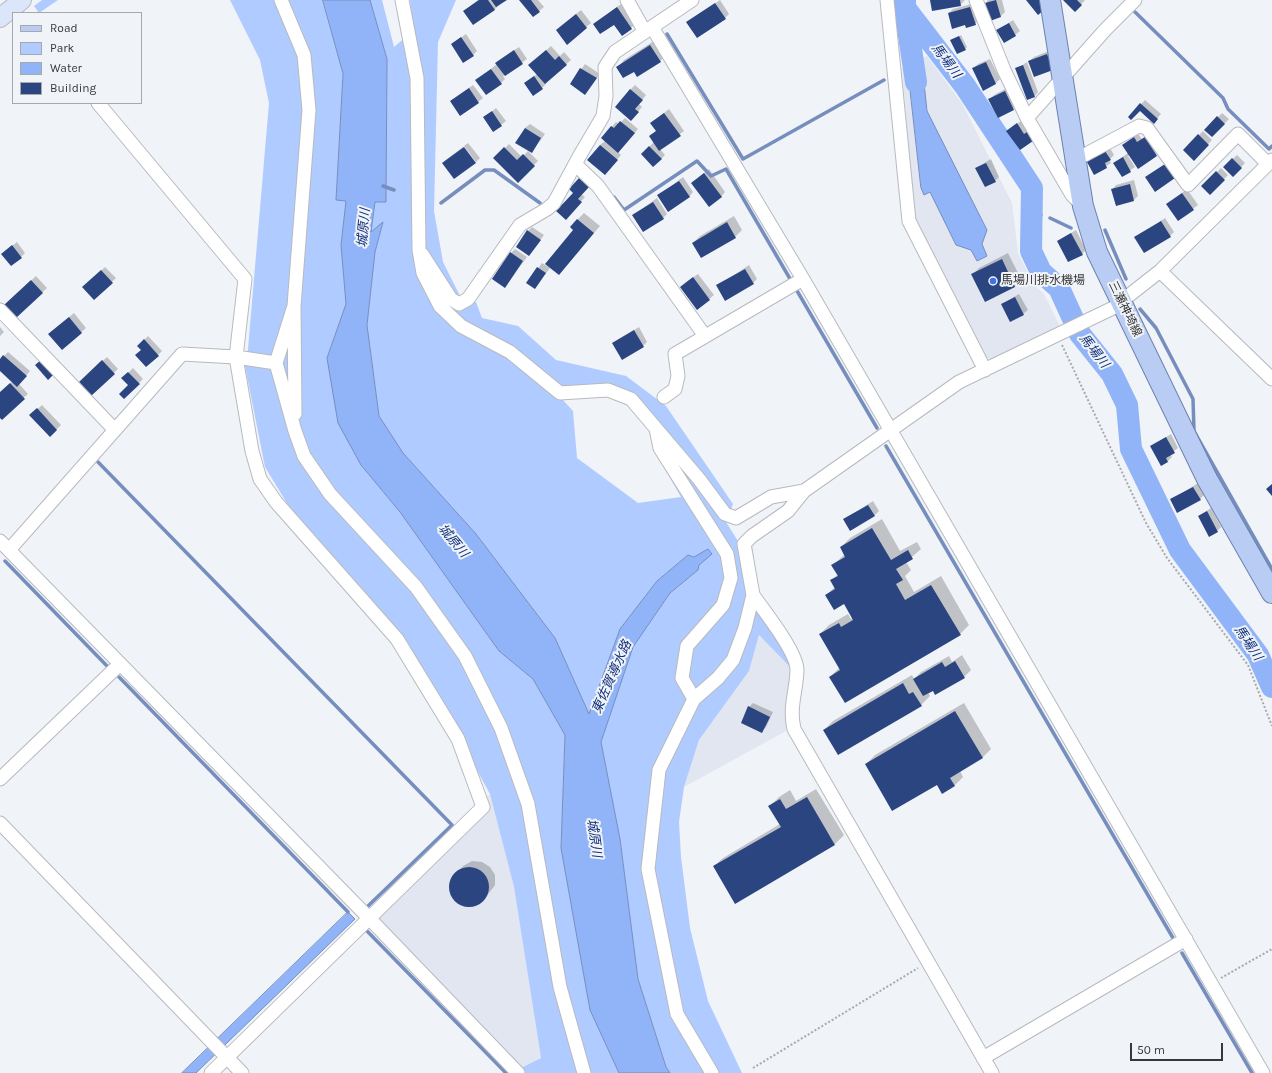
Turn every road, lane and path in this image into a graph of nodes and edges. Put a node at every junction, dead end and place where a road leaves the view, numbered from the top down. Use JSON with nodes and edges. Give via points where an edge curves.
{"nodes":[{"id":1,"x":281,"y":0,"type":"edge"},
{"id":2,"x":402,"y":0,"type":"edge"},
{"id":3,"x":627,"y":0,"type":"edge"},
{"id":4,"x":692,"y":0,"type":"edge"},
{"id":5,"x":887,"y":0,"type":"edge"},
{"id":6,"x":976,"y":0,"type":"edge"},
{"id":7,"x":1050,"y":0,"type":"edge"},
{"id":8,"x":1135,"y":0,"type":"edge"},
{"id":9,"x":20,"y":6,"type":"edge"},
{"id":10,"x":0,"y":18,"type":"edge"},
{"id":11,"x":648,"y":29,"type":"junction"},
{"id":12,"x":1062,"y":77,"type":"junction"},
{"id":13,"x":99,"y":104,"type":"edge"},
{"id":14,"x":1027,"y":118,"type":"junction"},
{"id":15,"x":1075,"y":160,"type":"junction"},
{"id":16,"x":1270,"y":162,"type":"edge"},
{"id":17,"x":575,"y":164,"type":"junction"},
{"id":18,"x":1083,"y":206,"type":"junction"},
{"id":19,"x":420,"y":250,"type":"junction"},
{"id":20,"x":1160,"y":271,"type":"junction"},
{"id":21,"x":803,"y":279,"type":"junction"},
{"id":22,"x":1120,"y":300,"type":"junction"},
{"id":23,"x":294,"y":306,"type":"junction"},
{"id":24,"x":0,"y":310,"type":"edge"},
{"id":25,"x":1057,"y":335,"type":"junction"},
{"id":26,"x":705,"y":336,"type":"junction"},
{"id":27,"x":236,"y":357,"type":"junction"},
{"id":28,"x":276,"y":364,"type":"junction"},
{"id":29,"x":985,"y":370,"type":"junction"},
{"id":30,"x":1272,"y":380,"type":"edge"},
{"id":31,"x":664,"y":397,"type":"dead end"},
{"id":32,"x":655,"y":426,"type":"junction"},
{"id":33,"x":114,"y":429,"type":"junction"},
{"id":34,"x":891,"y":430,"type":"junction"},
{"id":35,"x":295,"y":431,"type":"junction"},
{"id":36,"x":804,"y":491,"type":"junction"},
{"id":37,"x":4,"y":546,"type":"edge"},
{"id":38,"x":1272,"y":593,"type":"edge"},
{"id":39,"x":753,"y":595,"type":"junction"},
{"id":40,"x":119,"y":665,"type":"junction"},
{"id":41,"x":694,"y":699,"type":"junction"},
{"id":42,"x":1272,"y":726,"type":"edge"},
{"id":43,"x":0,"y":779,"type":"edge"},
{"id":44,"x":0,"y":823,"type":"edge"},
{"id":45,"x":369,"y":918,"type":"junction"},
{"id":46,"x":1186,"y":939,"type":"junction"},
{"id":47,"x":1272,"y":948,"type":"edge"},
{"id":48,"x":928,"y":962,"type":"junction"},
{"id":49,"x":1212,"y":984,"type":"junction"},
{"id":50,"x":227,"y":1057,"type":"junction"},
{"id":51,"x":983,"y":1058,"type":"junction"},
{"id":52,"x":753,"y":1068,"type":"dead end"},
{"id":53,"x":211,"y":1073,"type":"edge"},
{"id":54,"x":242,"y":1073,"type":"edge"},
{"id":55,"x":518,"y":1073,"type":"edge"},
{"id":56,"x":584,"y":1073,"type":"edge"},
{"id":57,"x":712,"y":1073,"type":"edge"},
{"id":58,"x":992,"y":1073,"type":"edge"},
{"id":59,"x":1263,"y":1073,"type":"edge"}],
"edges":[{"from":1,"to":23,"type":"street","via":[[304,55],[309,110]]},
{"from":2,"to":19,"type":"street","via":[[418,78]]},
{"from":3,"to":11,"type":"street"},
{"from":4,"to":11,"type":"street"},
{"from":5,"to":29,"type":"street","via":[[910,221]]},
{"from":6,"to":14,"type":"street","via":[[1004,70]]},
{"from":7,"to":12,"type":"main road","name":"三瀬神埼線"},
{"from":8,"to":12,"type":"street"},
{"from":9,"to":10,"type":"main road"},
{"from":11,"to":17,"type":"street","via":[[615,52],[605,67],[606,96],[603,116]]},
{"from":11,"to":21,"type":"street"},
{"from":12,"to":14,"type":"street"},
{"from":12,"to":15,"type":"main road","name":"三瀬神埼線"},
{"from":13,"to":27,"type":"street","via":[[245,279]]},
{"from":14,"to":18,"type":"street","via":[[1072,196]]},
{"from":15,"to":16,"type":"street","via":[[1139,126],[1147,128],[1188,185],[1238,134]]},
{"from":15,"to":18,"type":"main road","name":"三瀬神埼線"},
{"from":16,"to":20,"type":"street"},
{"from":17,"to":19,"type":"street","via":[[554,203],[547,210],[520,225],[468,299],[459,304],[451,298]]},
{"from":17,"to":26,"type":"street","via":[[598,186]]},
{"from":18,"to":22,"type":"main road","name":"三瀬神埼線","via":[[1097,252]]},
{"from":19,"to":32,"type":"street","via":[[423,273],[440,306],[461,326],[510,352],[560,393],[608,390],[631,399]]},
{"from":20,"to":22,"type":"street"},
{"from":20,"to":30,"type":"street"},
{"from":21,"to":26,"type":"street"},
{"from":21,"to":34,"type":"street"},
{"from":22,"to":25,"type":"street","via":[[1112,308]]},
{"from":22,"to":38,"type":"main road","name":"三瀬神埼線","via":[[1207,479]]},
{"from":23,"to":28,"type":"street"},
{"from":23,"to":35,"type":"street"},
{"from":24,"to":33,"type":"street"},
{"from":25,"to":29,"type":"street"},
{"from":25,"to":42,"type":"path","via":[[1146,523],[1167,558],[1248,666]]},
{"from":26,"to":31,"type":"street","via":[[676,354],[678,376],[675,388]]},
{"from":27,"to":28,"type":"street"},
{"from":27,"to":33,"type":"street","via":[[182,354]]},
{"from":27,"to":45,"type":"street","via":[[252,451],[260,479],[276,502],[397,639],[458,739],[483,807]]},
{"from":28,"to":35,"type":"street"},
{"from":29,"to":34,"type":"street","via":[[959,382]]},
{"from":32,"to":36,"type":"street","via":[[725,514],[736,518],[771,496]]},
{"from":32,"to":41,"type":"street","via":[[660,448],[727,554],[731,578],[723,605],[687,646],[682,678]]},
{"from":33,"to":37,"type":"street"},
{"from":34,"to":36,"type":"street"},
{"from":34,"to":46,"type":"street"},
{"from":35,"to":56,"type":"street","via":[[304,456],[330,494],[416,587],[465,656],[501,728],[528,804],[560,986]]},
{"from":36,"to":39,"type":"street","via":[[788,511],[744,544]]},
{"from":37,"to":40,"type":"street"},
{"from":39,"to":41,"type":"street","via":[[745,628],[733,660],[718,678]]},
{"from":39,"to":48,"type":"street","via":[[793,655],[797,670],[791,715],[794,729]]},
{"from":40,"to":43,"type":"street"},
{"from":40,"to":45,"type":"street"},
{"from":41,"to":57,"type":"street","via":[[659,770],[648,869],[677,1014]]},
{"from":44,"to":50,"type":"street"},
{"from":45,"to":50,"type":"street"},
{"from":45,"to":55,"type":"street"},
{"from":46,"to":49,"type":"street"},
{"from":46,"to":51,"type":"street"},
{"from":47,"to":49,"type":"path"},
{"from":48,"to":51,"type":"street"},
{"from":48,"to":52,"type":"path"},
{"from":49,"to":59,"type":"street"},
{"from":50,"to":53,"type":"street"},
{"from":50,"to":54,"type":"street"},
{"from":51,"to":58,"type":"street"}]}
